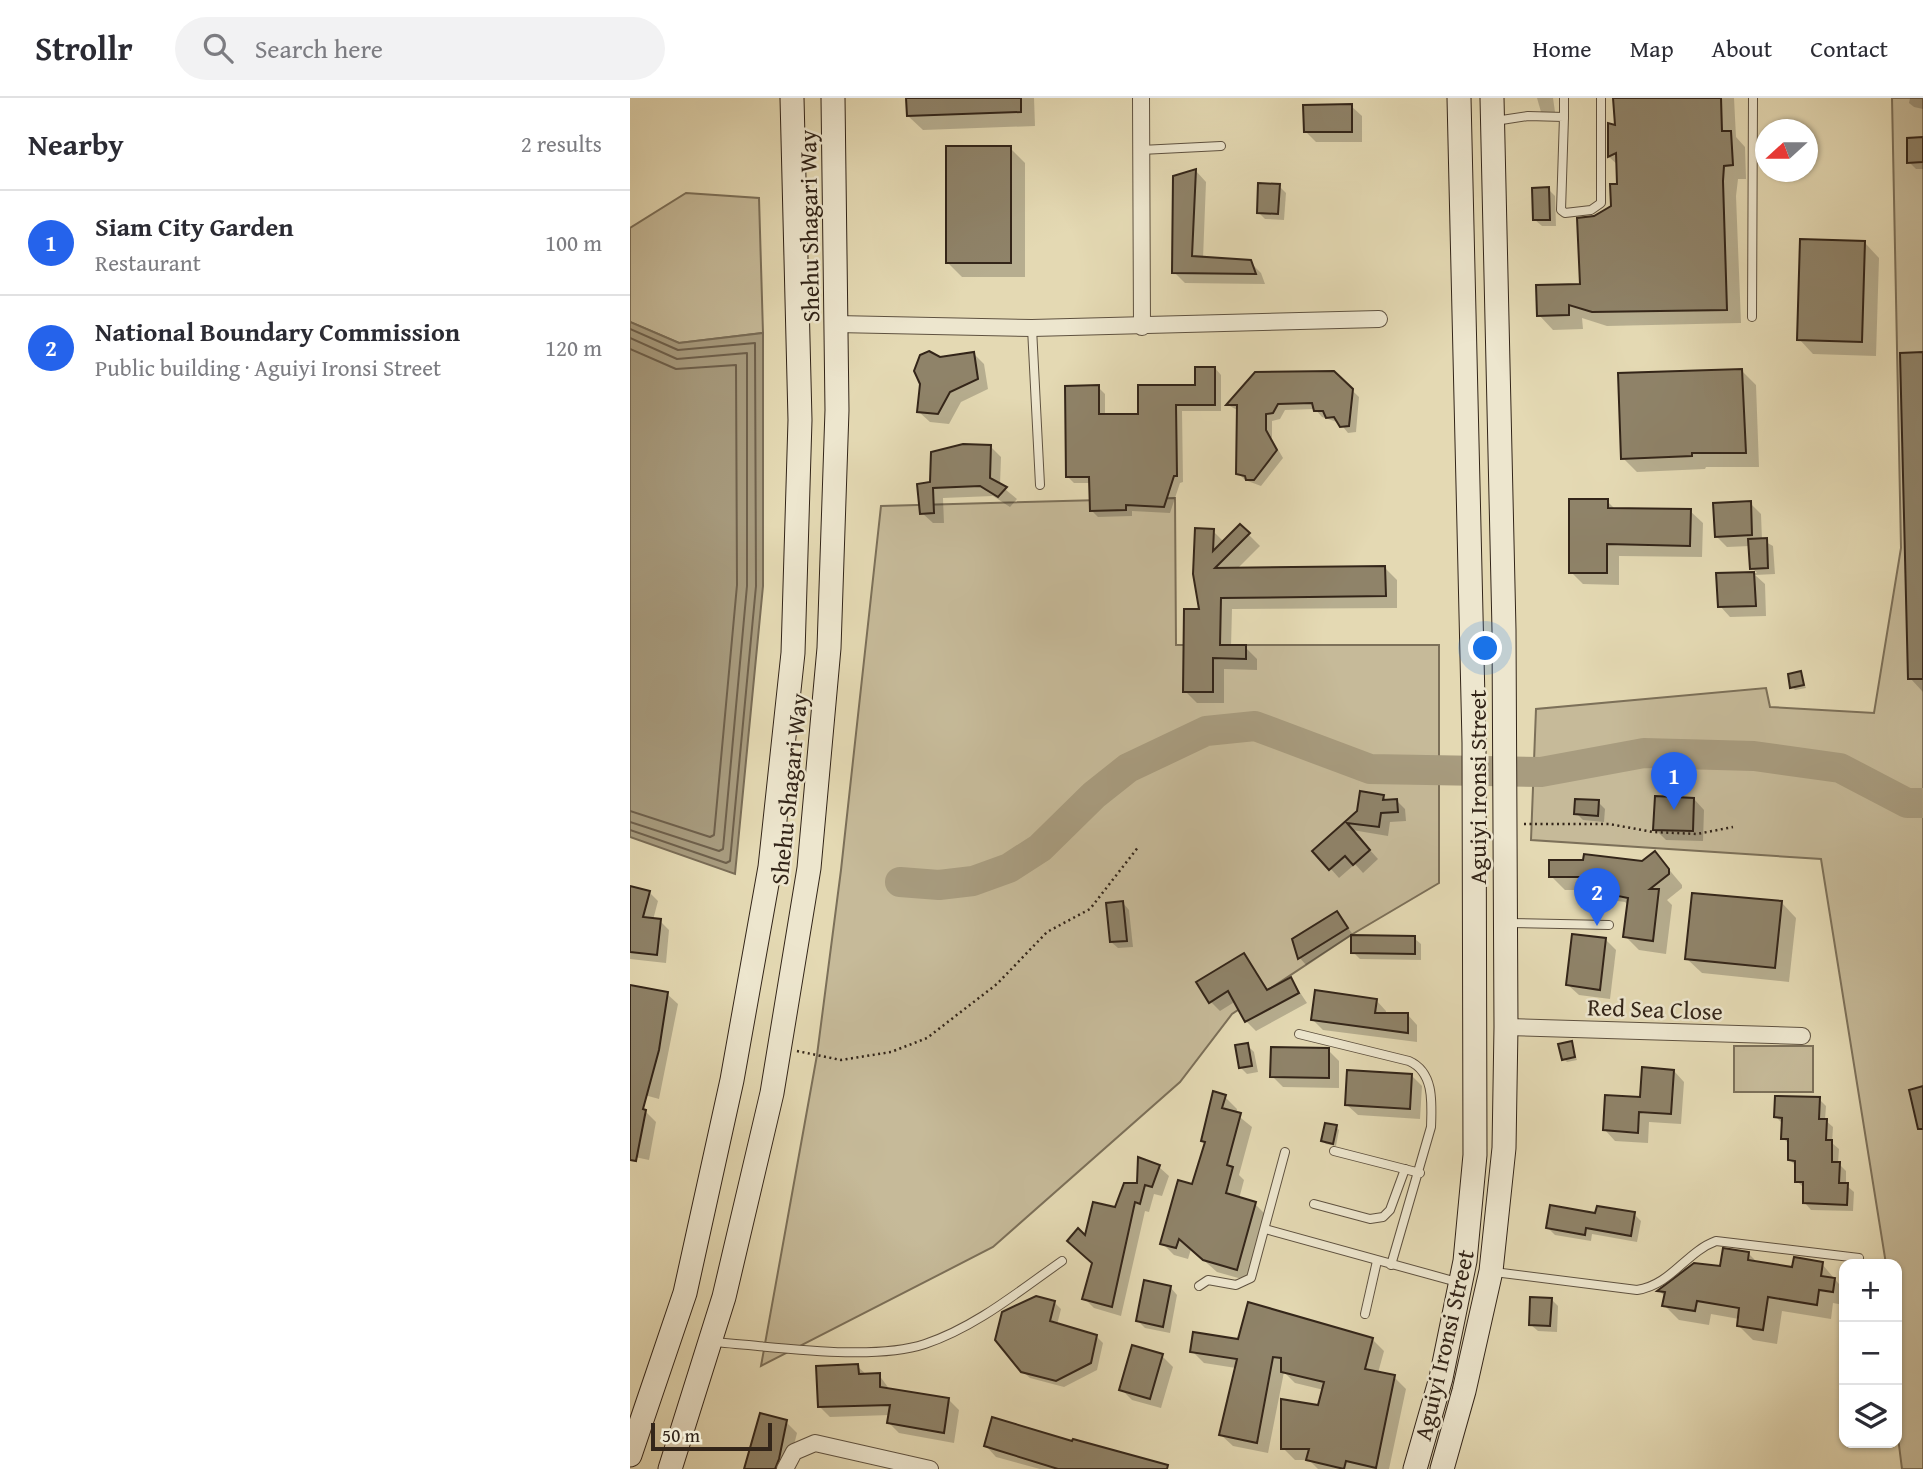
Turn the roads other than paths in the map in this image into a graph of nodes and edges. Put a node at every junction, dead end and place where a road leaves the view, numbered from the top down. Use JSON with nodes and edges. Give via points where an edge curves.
{"nodes":[{"id":1,"x":792,"y":98,"type":"edge"},
{"id":2,"x":833,"y":98,"type":"edge"},
{"id":3,"x":1140,"y":98,"type":"edge"},
{"id":4,"x":1459,"y":98,"type":"edge"},
{"id":5,"x":1492,"y":98,"type":"edge"},
{"id":6,"x":1564,"y":98,"type":"edge"},
{"id":7,"x":1601,"y":98,"type":"edge"},
{"id":8,"x":1754,"y":98,"type":"edge"},
{"id":9,"x":1564,"y":117,"type":"junction"},
{"id":10,"x":1492,"y":121,"type":"junction"},
{"id":11,"x":1220,"y":146,"type":"dead end"},
{"id":12,"x":1141,"y":150,"type":"junction"},
{"id":13,"x":1752,"y":317,"type":"dead end"},
{"id":14,"x":1379,"y":320,"type":"dead end"},
{"id":15,"x":836,"y":324,"type":"junction"},
{"id":16,"x":1142,"y":327,"type":"junction"},
{"id":17,"x":1031,"y":328,"type":"junction"},
{"id":18,"x":1041,"y":485,"type":"dead end"},
{"id":19,"x":1504,"y":923,"type":"junction"},
{"id":20,"x":1609,"y":925,"type":"dead end"},
{"id":21,"x":1506,"y":1027,"type":"junction"},
{"id":22,"x":1300,"y":1034,"type":"dead end"},
{"id":23,"x":1802,"y":1036,"type":"dead end"},
{"id":24,"x":1285,"y":1152,"type":"dead end"},
{"id":25,"x":1334,"y":1152,"type":"dead end"},
{"id":26,"x":1405,"y":1169,"type":"junction"},
{"id":27,"x":1420,"y":1173,"type":"junction"},
{"id":28,"x":1314,"y":1204,"type":"dead end"},
{"id":29,"x":1265,"y":1229,"type":"junction"},
{"id":30,"x":1860,"y":1258,"type":"dead end"},
{"id":31,"x":1062,"y":1261,"type":"dead end"},
{"id":32,"x":1377,"y":1261,"type":"junction"},
{"id":33,"x":1391,"y":1265,"type":"junction"},
{"id":34,"x":1491,"y":1271,"type":"junction"},
{"id":35,"x":1460,"y":1282,"type":"junction"},
{"id":36,"x":1199,"y":1286,"type":"dead end"},
{"id":37,"x":1365,"y":1314,"type":"dead end"},
{"id":38,"x":710,"y":1342,"type":"junction"},
{"id":39,"x":630,"y":1455,"type":"edge"},
{"id":40,"x":670,"y":1469,"type":"edge"},
{"id":41,"x":785,"y":1469,"type":"edge"},
{"id":42,"x":930,"y":1469,"type":"edge"},
{"id":43,"x":1415,"y":1469,"type":"edge"},
{"id":44,"x":1442,"y":1469,"type":"edge"}],
"edges":[{"from":1,"to":39,"type":"main road","name":"Shehu Shagari Way","via":[[800,419],[793,653],[770,867],[732,1080],[685,1293]]},
{"from":2,"to":15,"type":"main road","name":"Shehu Shagari Way"},
{"from":3,"to":12,"type":"street"},
{"from":4,"to":35,"type":"main road","name":"Aguiyi Ironsi Street","via":[[1474,743],[1475,1155]]},
{"from":5,"to":10,"type":"main road","name":"Aguiyi Ironsi Street"},
{"from":6,"to":9,"type":"lane"},
{"from":7,"to":9,"type":"lane","via":[[1599,207],[1561,210]]},
{"from":8,"to":13,"type":"lane"},
{"from":9,"to":10,"type":"lane"},
{"from":10,"to":19,"type":"main road","name":"Aguiyi Ironsi Street","via":[[1504,630]]},
{"from":11,"to":12,"type":"lane"},
{"from":12,"to":16,"type":"street"},
{"from":14,"to":16,"type":"street"},
{"from":15,"to":17,"type":"street"},
{"from":15,"to":38,"type":"main road","name":"Shehu Shagari Way","via":[[829,648],[810,868],[780,1048]]},
{"from":16,"to":17,"type":"street"},
{"from":17,"to":18,"type":"lane"},
{"from":19,"to":20,"type":"lane"},
{"from":19,"to":21,"type":"main road","name":"Aguiyi Ironsi Street"},
{"from":21,"to":23,"type":"street","name":"Red Sea Close"},
{"from":21,"to":34,"type":"main road","name":"Aguiyi Ironsi Street","via":[[1504,1147]]},
{"from":22,"to":27,"type":"lane","via":[[1420,1066],[1432,1105]]},
{"from":24,"to":29,"type":"lane"},
{"from":25,"to":26,"type":"lane"},
{"from":26,"to":27,"type":"lane"},
{"from":26,"to":28,"type":"lane","via":[[1383,1217],[1370,1219]]},
{"from":27,"to":33,"type":"lane"},
{"from":29,"to":32,"type":"lane"},
{"from":29,"to":36,"type":"lane","via":[[1251,1278],[1245,1283],[1208,1280]]},
{"from":30,"to":34,"type":"lane","via":[[1716,1241],[1663,1281],[1637,1290]]},
{"from":31,"to":38,"type":"lane","via":[[971,1323],[924,1344],[857,1353]]},
{"from":32,"to":33,"type":"lane"},
{"from":32,"to":37,"type":"lane"},
{"from":33,"to":35,"type":"lane"},
{"from":34,"to":44,"type":"main road","name":"Aguiyi Ironsi Street"},
{"from":35,"to":43,"type":"main road","name":"Aguiyi Ironsi Street","via":[[1441,1378]]},
{"from":38,"to":40,"type":"main road","name":"Shehu Shagari Way"},
{"from":41,"to":42,"type":"street","via":[[794,1452],[815,1443]]}]}
